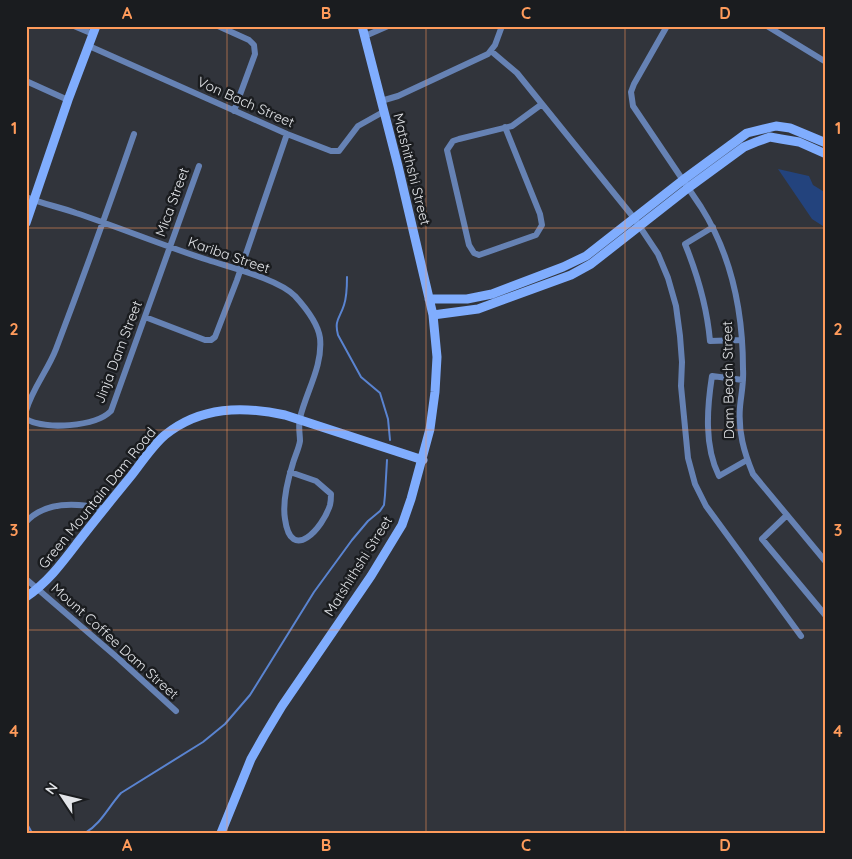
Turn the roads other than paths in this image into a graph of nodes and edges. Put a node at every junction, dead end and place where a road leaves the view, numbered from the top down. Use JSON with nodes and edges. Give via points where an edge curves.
{"nodes":[{"id":1,"x":74,"y":26,"type":"edge"},
{"id":2,"x":218,"y":26,"type":"edge"},
{"id":3,"x":362,"y":26,"type":"edge"},
{"id":4,"x":388,"y":26,"type":"edge"},
{"id":5,"x":502,"y":26,"type":"edge"},
{"id":6,"x":667,"y":26,"type":"edge"},
{"id":7,"x":767,"y":26,"type":"edge"},
{"id":8,"x":779,"y":29,"type":"edge"},
{"id":9,"x":94,"y":30,"type":"edge"},
{"id":10,"x":365,"y":36,"type":"junction"},
{"id":11,"x":89,"y":46,"type":"junction"},
{"id":12,"x":491,"y":51,"type":"junction"},
{"id":13,"x":826,"y":62,"type":"edge"},
{"id":14,"x":26,"y":81,"type":"edge"},
{"id":15,"x":68,"y":100,"type":"junction"},
{"id":16,"x":381,"y":101,"type":"junction"},
{"id":17,"x":542,"y":104,"type":"junction"},
{"id":18,"x":234,"y":111,"type":"junction"},
{"id":19,"x":383,"y":112,"type":"junction"},
{"id":20,"x":505,"y":127,"type":"junction"},
{"id":21,"x":134,"y":134,"type":"dead end"},
{"id":22,"x":287,"y":134,"type":"junction"},
{"id":23,"x":826,"y":143,"type":"edge"},
{"id":24,"x":826,"y":154,"type":"edge"},
{"id":25,"x":199,"y":166,"type":"dead end"},
{"id":26,"x":683,"y":180,"type":"junction"},
{"id":27,"x":688,"y":188,"type":"junction"},
{"id":28,"x":30,"y":198,"type":"edge"},
{"id":29,"x":634,"y":218,"type":"junction"},
{"id":30,"x":26,"y":223,"type":"edge"},
{"id":31,"x":103,"y":223,"type":"junction"},
{"id":32,"x":640,"y":226,"type":"junction"},
{"id":33,"x":713,"y":227,"type":"junction"},
{"id":34,"x":169,"y":248,"type":"junction"},
{"id":35,"x":240,"y":271,"type":"junction"},
{"id":36,"x":429,"y":298,"type":"junction"},
{"id":37,"x":432,"y":315,"type":"junction"},
{"id":38,"x":145,"y":317,"type":"junction"},
{"id":39,"x":742,"y":340,"type":"junction"},
{"id":40,"x":743,"y":380,"type":"junction"},
{"id":41,"x":26,"y":411,"type":"edge"},
{"id":42,"x":26,"y":419,"type":"edge"},
{"id":43,"x":300,"y":420,"type":"junction"},
{"id":44,"x":422,"y":460,"type":"junction"},
{"id":45,"x":747,"y":460,"type":"junction"},
{"id":46,"x":290,"y":472,"type":"junction"},
{"id":47,"x":104,"y":508,"type":"junction"},
{"id":48,"x":787,"y":515,"type":"junction"},
{"id":49,"x":26,"y":522,"type":"edge"},
{"id":50,"x":826,"y":562,"type":"edge"},
{"id":51,"x":26,"y":580,"type":"edge"},
{"id":52,"x":38,"y":589,"type":"junction"},
{"id":53,"x":26,"y":597,"type":"edge"},
{"id":54,"x":826,"y":616,"type":"edge"},
{"id":55,"x":801,"y":636,"type":"dead end"},
{"id":56,"x":176,"y":711,"type":"dead end"},
{"id":57,"x":221,"y":833,"type":"edge"}],
"edges":[{"from":1,"to":9,"type":"street"},
{"from":2,"to":18,"type":"street","via":[[249,40],[256,54]]},
{"from":3,"to":10,"type":"street","name":"Matshithshi Street"},
{"from":4,"to":10,"type":"street"},
{"from":5,"to":12,"type":"street"},
{"from":6,"to":26,"type":"street","name":"Dam Beach Street","via":[[634,84],[631,100]]},
{"from":7,"to":8,"type":"street"},
{"from":8,"to":13,"type":"street"},
{"from":9,"to":11,"type":"street"},
{"from":10,"to":16,"type":"street","name":"Matshithshi Street"},
{"from":11,"to":15,"type":"street"},
{"from":11,"to":18,"type":"street","name":"Von Bach Street"},
{"from":12,"to":16,"type":"street"},
{"from":12,"to":17,"type":"street","via":[[517,73]]},
{"from":14,"to":15,"type":"street"},
{"from":15,"to":28,"type":"street"},
{"from":16,"to":19,"type":"street","name":"Matshithshi Street"},
{"from":17,"to":20,"type":"street","via":[[520,121]]},
{"from":17,"to":29,"type":"street"},
{"from":18,"to":22,"type":"street","name":"Von Bach Street"},
{"from":19,"to":22,"type":"street","name":"Von Bach Street","via":[[358,126],[339,151],[331,152]]},
{"from":19,"to":36,"type":"street","name":"Matshithshi Street"},
{"from":20,"to":20,"type":"street","via":[[453,140],[447,150],[470,245],[479,255],[536,235],[542,225]]},
{"from":21,"to":31,"type":"street"},
{"from":22,"to":35,"type":"street"},
{"from":23,"to":26,"type":"street","via":[[790,128],[762,128],[747,133]]},
{"from":24,"to":27,"type":"street","via":[[799,142],[770,138],[744,147]]},
{"from":25,"to":34,"type":"street","name":"Mica Street"},
{"from":26,"to":27,"type":"street","name":"Dam Beach Street"},
{"from":26,"to":29,"type":"street"},
{"from":27,"to":32,"type":"street"},
{"from":27,"to":33,"type":"street","name":"Dam Beach Street"},
{"from":28,"to":30,"type":"street"},
{"from":28,"to":31,"type":"street","name":"Kariba Street"},
{"from":29,"to":32,"type":"street"},
{"from":29,"to":36,"type":"street","via":[[586,256],[563,267],[492,294],[467,299]]},
{"from":31,"to":34,"type":"street","name":"Kariba Street"},
{"from":31,"to":41,"type":"street","via":[[51,361]]},
{"from":32,"to":37,"type":"street","via":[[591,264],[571,275],[478,309]]},
{"from":32,"to":55,"type":"street","via":[[658,254],[676,306],[688,458],[695,484],[706,506]]},
{"from":33,"to":39,"type":"street","name":"Dam Beach Street","via":[[731,274]]},
{"from":33,"to":39,"type":"street","via":[[685,244],[702,291],[710,341]]},
{"from":34,"to":35,"type":"street","name":"Kariba Street"},
{"from":34,"to":38,"type":"street","name":"Jinja Dam Street"},
{"from":35,"to":38,"type":"street","via":[[219,329],[211,340]]},
{"from":35,"to":43,"type":"street","name":"Kariba Street","via":[[289,291],[315,324],[320,337],[320,352]]},
{"from":36,"to":37,"type":"street","name":"Matshithshi Street"},
{"from":37,"to":44,"type":"street","name":"Matshithshi Street","via":[[437,357],[436,384]]},
{"from":38,"to":42,"type":"street","name":"Jinja Dam Street","via":[[115,402],[105,417],[58,426],[34,424]]},
{"from":39,"to":40,"type":"street","name":"Dam Beach Street"},
{"from":40,"to":45,"type":"street","name":"Dam Beach Street","via":[[741,434]]},
{"from":40,"to":45,"type":"street","via":[[712,376],[708,430],[719,476]]},
{"from":43,"to":44,"type":"street","name":"Green Mountain Dam Road"},
{"from":43,"to":46,"type":"street","name":"Kariba Street","via":[[300,442]]},
{"from":43,"to":47,"type":"street","name":"Green Mountain Dam Road","via":[[266,411],[231,409],[193,419],[166,435]]},
{"from":44,"to":57,"type":"street","name":"Matshithshi Street","via":[[402,524],[264,736],[251,759]]},
{"from":45,"to":48,"type":"street","name":"Dam Beach Street","via":[[754,474]]},
{"from":46,"to":46,"type":"street","name":"Kariba Street","via":[[284,515],[286,530],[291,538],[304,541],[324,517],[332,494],[316,481]]},
{"from":47,"to":49,"type":"street","via":[[85,504],[64,505],[40,510]]},
{"from":47,"to":52,"type":"street","name":"Green Mountain Dam Road"},
{"from":48,"to":50,"type":"street","name":"Dam Beach Street"},
{"from":48,"to":54,"type":"street","via":[[762,538]]},
{"from":51,"to":52,"type":"street","name":"Mount Coffee Dam Street"},
{"from":52,"to":53,"type":"street","name":"Green Mountain Dam Road"},
{"from":52,"to":56,"type":"street","name":"Mount Coffee Dam Street"}]}
